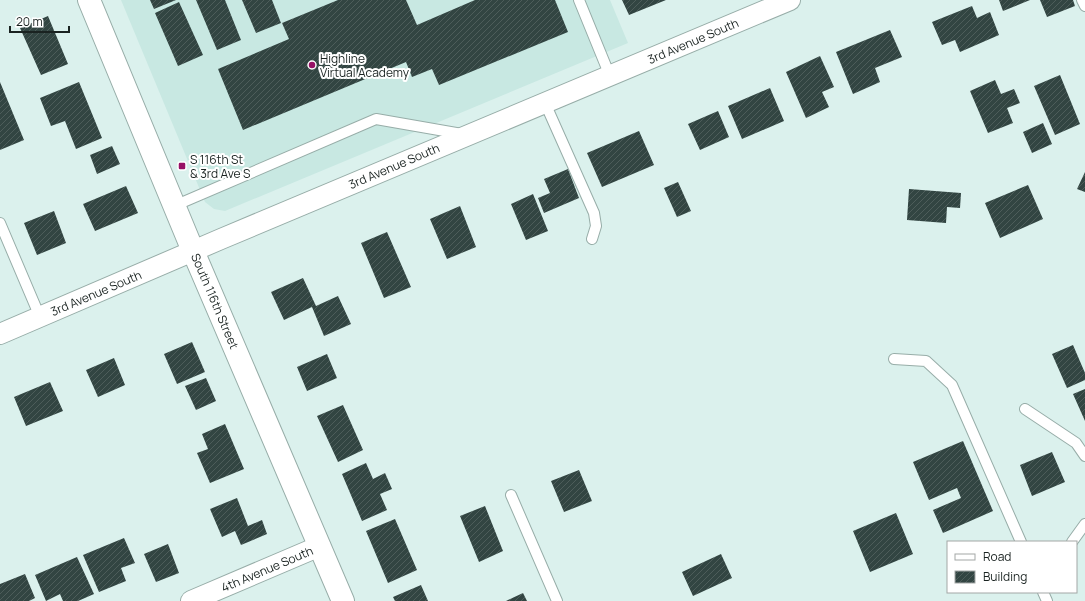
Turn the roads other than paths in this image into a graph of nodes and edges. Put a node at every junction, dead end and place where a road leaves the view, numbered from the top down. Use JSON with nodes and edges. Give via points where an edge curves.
{"nodes":[{"id":1,"x":89,"y":0,"type":"edge"},
{"id":2,"x":579,"y":0,"type":"edge"},
{"id":3,"x":790,"y":0,"type":"edge"},
{"id":4,"x":1082,"y":0,"type":"edge"},
{"id":5,"x":1085,"y":6,"type":"edge"},
{"id":6,"x":610,"y":76,"type":"junction"},
{"id":7,"x":545,"y":103,"type":"junction"},
{"id":8,"x":468,"y":135,"type":"junction"},
{"id":9,"x":174,"y":206,"type":"junction"},
{"id":10,"x":0,"y":223,"type":"edge"},
{"id":11,"x":592,"y":239,"type":"dead end"},
{"id":12,"x":193,"y":251,"type":"junction"},
{"id":13,"x":40,"y":317,"type":"junction"},
{"id":14,"x":0,"y":334,"type":"edge"},
{"id":15,"x":894,"y":360,"type":"dead end"},
{"id":16,"x":1025,"y":409,"type":"dead end"},
{"id":17,"x":1085,"y":456,"type":"edge"},
{"id":18,"x":511,"y":495,"type":"dead end"},
{"id":19,"x":1085,"y":524,"type":"edge"},
{"id":20,"x":1021,"y":541,"type":"edge"},
{"id":21,"x":1073,"y":541,"type":"edge"},
{"id":22,"x":320,"y":546,"type":"junction"},
{"id":23,"x":191,"y":601,"type":"edge"},
{"id":24,"x":343,"y":601,"type":"edge"},
{"id":25,"x":557,"y":601,"type":"edge"}],
"edges":[{"from":1,"to":9,"type":"street","name":"South 116th Street"},
{"from":2,"to":6,"type":"lane"},
{"from":3,"to":6,"type":"street","name":"3rd Avenue South"},
{"from":4,"to":5,"type":"lane"},
{"from":6,"to":7,"type":"street","name":"3rd Avenue South"},
{"from":7,"to":8,"type":"street","name":"3rd Avenue South"},
{"from":7,"to":11,"type":"lane","via":[[594,213],[596,226]]},
{"from":8,"to":9,"type":"lane","via":[[376,119]]},
{"from":8,"to":12,"type":"street","name":"3rd Avenue South"},
{"from":9,"to":12,"type":"street","name":"South 116th Street"},
{"from":10,"to":13,"type":"lane"},
{"from":12,"to":13,"type":"street","name":"3rd Avenue South"},
{"from":12,"to":22,"type":"street","name":"South 116th Street"},
{"from":13,"to":14,"type":"street","name":"3rd Avenue South"},
{"from":15,"to":20,"type":"lane","via":[[926,361],[952,385]]},
{"from":16,"to":17,"type":"lane","via":[[1076,443]]},
{"from":18,"to":25,"type":"lane"},
{"from":19,"to":21,"type":"lane"},
{"from":22,"to":23,"type":"street","name":"4th Avenue South"},
{"from":22,"to":24,"type":"street","name":"South 116th Street"}]}
